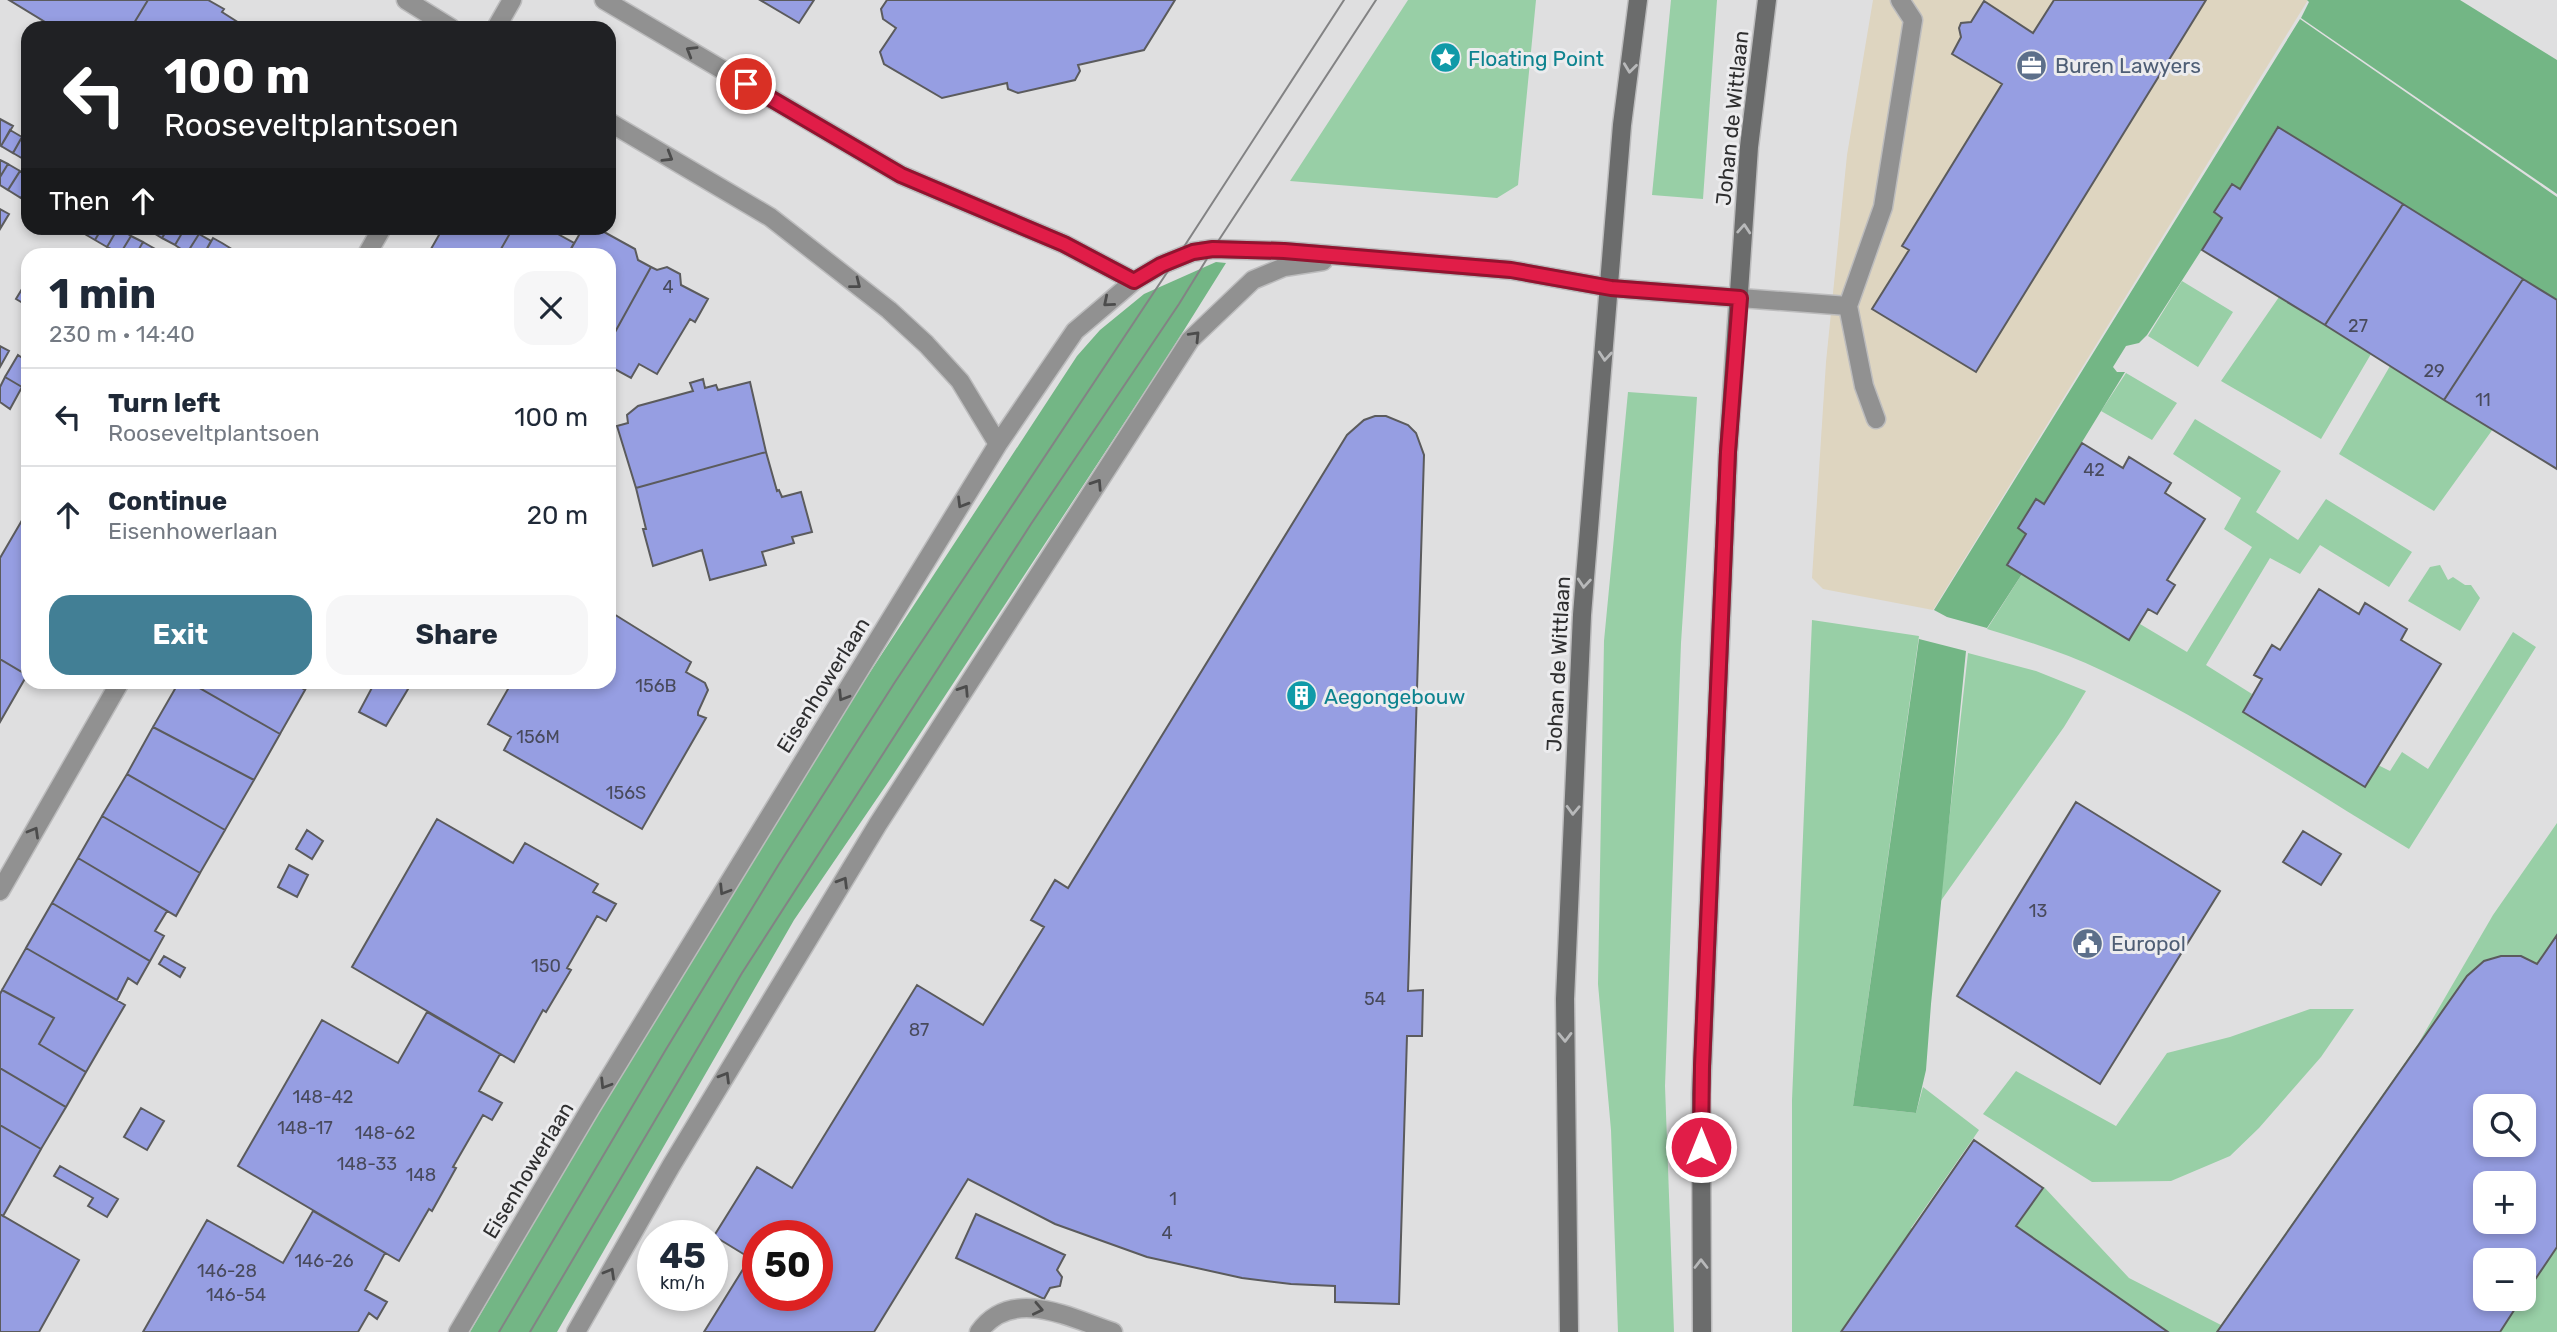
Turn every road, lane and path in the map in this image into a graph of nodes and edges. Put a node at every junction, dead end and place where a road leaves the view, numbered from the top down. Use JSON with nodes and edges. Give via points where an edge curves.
{"nodes":[{"id":1,"x":406,"y":0,"type":"edge"},
{"id":2,"x":512,"y":0,"type":"edge"},
{"id":3,"x":604,"y":0,"type":"edge"},
{"id":4,"x":1639,"y":0,"type":"edge"},
{"id":5,"x":1766,"y":0,"type":"edge"},
{"id":6,"x":1900,"y":0,"type":"edge"},
{"id":7,"x":440,"y":21,"type":"edge"},
{"id":8,"x":500,"y":21,"type":"edge"},
{"id":9,"x":616,"y":126,"type":"edge"},
{"id":10,"x":1357,"y":257,"type":"junction"},
{"id":11,"x":1134,"y":281,"type":"junction"},
{"id":12,"x":1611,"y":288,"type":"junction"},
{"id":13,"x":1740,"y":298,"type":"junction"},
{"id":14,"x":1848,"y":306,"type":"junction"},
{"id":15,"x":1877,"y":419,"type":"dead end"},
{"id":16,"x":998,"y":444,"type":"junction"},
{"id":17,"x":116,"y":689,"type":"edge"},
{"id":18,"x":0,"y":891,"type":"edge"},
{"id":19,"x":458,"y":1332,"type":"edge"},
{"id":20,"x":576,"y":1332,"type":"edge"},
{"id":21,"x":979,"y":1332,"type":"edge"},
{"id":22,"x":1113,"y":1332,"type":"edge"},
{"id":23,"x":1569,"y":1332,"type":"edge"},
{"id":24,"x":1702,"y":1332,"type":"edge"}],
"edges":[{"from":1,"to":7,"type":"street"},
{"from":2,"to":8,"type":"street"},
{"from":11,"to":3,"type":"street","one_way":true,"via":[[1064,244],[901,175]]},
{"from":4,"to":12,"type":"main road","name":"Johan de Wittlaan","one_way":true,"via":[[1622,125]]},
{"from":13,"to":5,"type":"main road","name":"Johan de Wittlaan","one_way":true,"via":[[1749,147]]},
{"from":6,"to":14,"type":"street","via":[[1913,20],[1883,207]]},
{"from":9,"to":16,"type":"street","one_way":true,"via":[[770,217],[890,310],[960,382]]},
{"from":10,"to":11,"type":"street","name":"Eisenhowerlaan","via":[[1213,249],[1193,252]]},
{"from":10,"to":12,"type":"street","name":"Eisenhowerlaan","via":[[1521,271]]},
{"from":20,"to":10,"type":"street","name":"Eisenhowerlaan","one_way":true,"via":[[878,824],[1190,340],[1253,280],[1284,267]]},
{"from":11,"to":16,"type":"street","name":"Eisenhowerlaan","one_way":true,"via":[[1075,331]]},
{"from":12,"to":13,"type":"street","name":"Eisenhowerlaan"},
{"from":12,"to":23,"type":"main road","name":"Johan de Wittlaan","one_way":true,"via":[[1582,615],[1565,999]]},
{"from":13,"to":14,"type":"street","name":"Eisenhowerlaan"},
{"from":24,"to":13,"type":"main road","name":"Johan de Wittlaan","one_way":true,"via":[[1701,1094],[1728,466]]},
{"from":14,"to":15,"type":"street","via":[[1864,386]]},
{"from":16,"to":19,"type":"street","name":"Eisenhowerlaan","one_way":true},
{"from":18,"to":17,"type":"street","one_way":true},
{"from":21,"to":22,"type":"street","one_way":true,"via":[[998,1313],[1031,1307]]}]}
